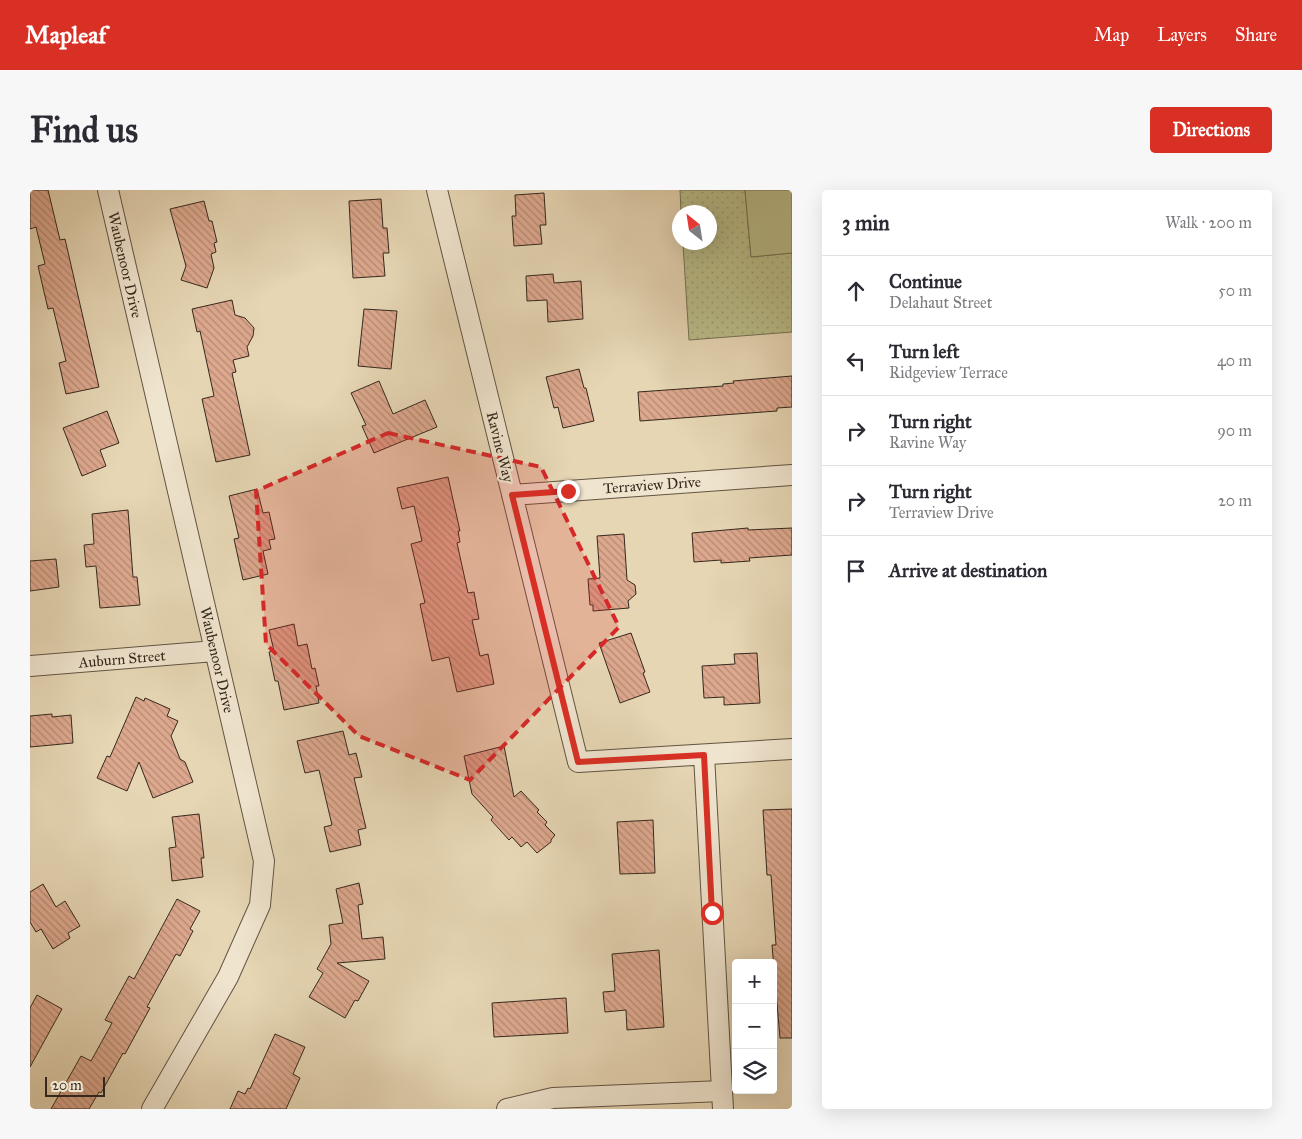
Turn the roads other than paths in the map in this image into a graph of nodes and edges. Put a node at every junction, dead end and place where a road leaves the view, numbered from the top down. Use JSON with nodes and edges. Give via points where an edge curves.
{"nodes":[{"id":1,"x":108,"y":190,"type":"edge"},
{"id":2,"x":437,"y":190,"type":"edge"},
{"id":3,"x":792,"y":475,"type":"edge"},
{"id":4,"x":512,"y":495,"type":"junction"},
{"id":5,"x":214,"y":651,"type":"junction"},
{"id":6,"x":30,"y":666,"type":"edge"},
{"id":7,"x":792,"y":749,"type":"edge"},
{"id":8,"x":704,"y":755,"type":"junction"},
{"id":9,"x":722,"y":1100,"type":"edge"},
{"id":10,"x":152,"y":1109,"type":"edge"},
{"id":11,"x":507,"y":1109,"type":"edge"}],
"edges":[{"from":1,"to":5,"type":"street","name":"Waubenoor Drive"},
{"from":2,"to":4,"type":"street","name":"Ravine Way"},
{"from":3,"to":4,"type":"street","name":"Terraview Drive"},
{"from":4,"to":8,"type":"street","name":"Ravine Way","via":[[578,762]]},
{"from":5,"to":6,"type":"street","name":"Auburn Street"},
{"from":5,"to":10,"type":"street","name":"Waubenoor Drive","via":[[264,861],[260,905],[228,977]]},
{"from":7,"to":8,"type":"street"},
{"from":8,"to":9,"type":"street"},
{"from":9,"to":11,"type":"street","via":[[553,1098]]}]}
